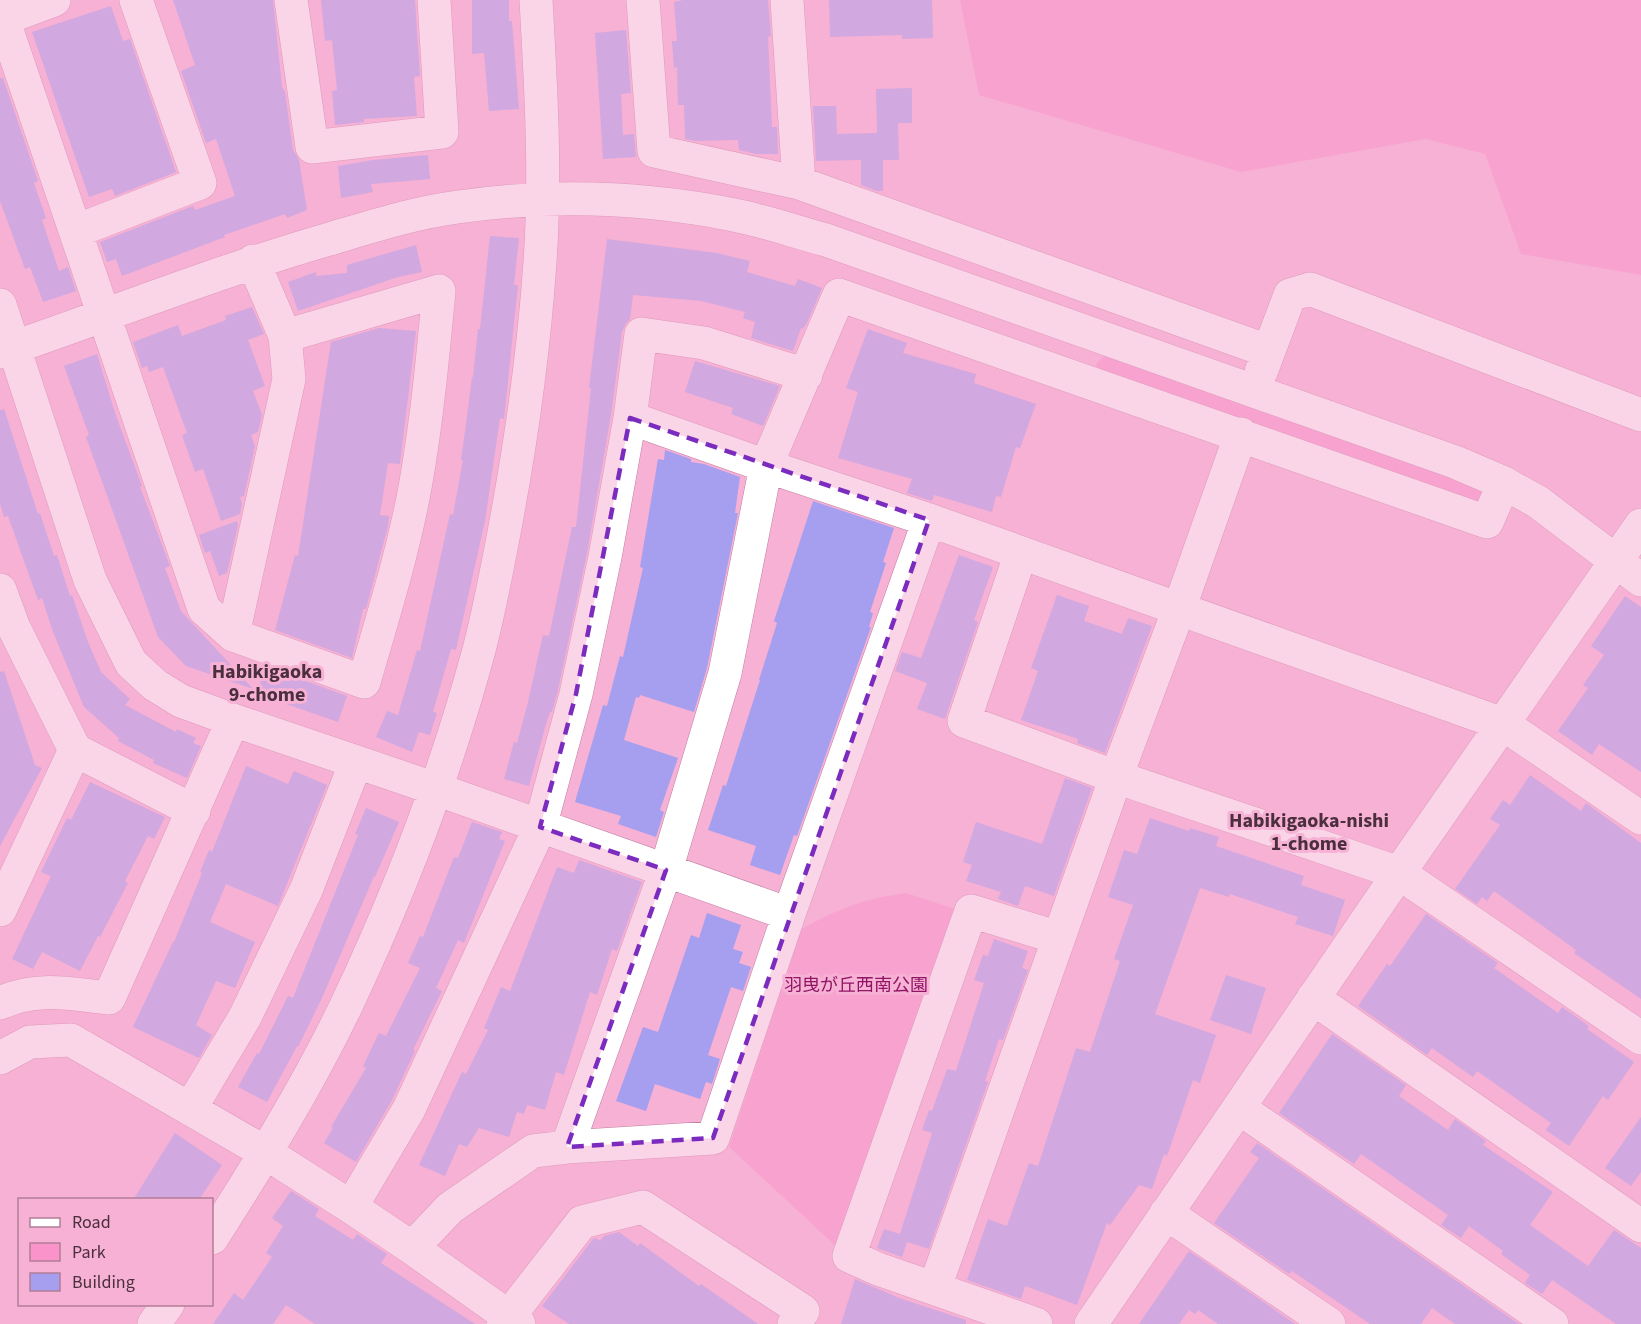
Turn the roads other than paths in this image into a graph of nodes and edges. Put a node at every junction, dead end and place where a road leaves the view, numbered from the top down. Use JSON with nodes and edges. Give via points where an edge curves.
{"nodes":[{"id":1,"x":54,"y":0,"type":"edge"},
{"id":2,"x":136,"y":0,"type":"edge"},
{"id":3,"x":291,"y":0,"type":"edge"},
{"id":4,"x":434,"y":0,"type":"edge"},
{"id":5,"x":536,"y":0,"type":"edge"},
{"id":6,"x":643,"y":0,"type":"edge"},
{"id":7,"x":787,"y":0,"type":"edge"},
{"id":8,"x":1,"y":16,"type":"edge"},
{"id":9,"x":799,"y":183,"type":"junction"},
{"id":10,"x":542,"y":200,"type":"junction"},
{"id":11,"x":76,"y":231,"type":"junction"},
{"id":12,"x":253,"y":261,"type":"junction"},
{"id":13,"x":0,"y":305,"type":"edge"},
{"id":14,"x":104,"y":314,"type":"junction"},
{"id":15,"x":285,"y":336,"type":"junction"},
{"id":16,"x":1100,"y":337,"type":"junction"},
{"id":17,"x":7,"y":349,"type":"edge"},
{"id":18,"x":1268,"y":351,"type":"junction"},
{"id":19,"x":806,"y":375,"type":"junction"},
{"id":20,"x":1083,"y":380,"type":"junction"},
{"id":21,"x":1255,"y":391,"type":"junction"},
{"id":22,"x":1641,"y":415,"type":"edge"},
{"id":23,"x":630,"y":418,"type":"junction"},
{"id":24,"x":1241,"y":434,"type":"junction"},
{"id":25,"x":766,"y":466,"type":"junction"},
{"id":26,"x":1504,"y":483,"type":"junction"},
{"id":27,"x":929,"y":520,"type":"junction"},
{"id":28,"x":1641,"y":525,"type":"edge"},
{"id":29,"x":1021,"y":553,"type":"junction"},
{"id":30,"x":1629,"y":571,"type":"edge"},
{"id":31,"x":0,"y":590,"type":"edge"},
{"id":32,"x":1179,"y":609,"type":"junction"},
{"id":33,"x":7,"y":631,"type":"edge"},
{"id":34,"x":233,"y":635,"type":"junction"},
{"id":35,"x":233,"y":720,"type":"junction"},
{"id":36,"x":1503,"y":724,"type":"junction"},
{"id":37,"x":75,"y":750,"type":"junction"},
{"id":38,"x":356,"y":762,"type":"junction"},
{"id":39,"x":1116,"y":777,"type":"junction"},
{"id":40,"x":436,"y":789,"type":"junction"},
{"id":41,"x":194,"y":811,"type":"junction"},
{"id":42,"x":1641,"y":818,"type":"edge"},
{"id":43,"x":540,"y":827,"type":"junction"},
{"id":44,"x":666,"y":870,"type":"junction"},
{"id":45,"x":1400,"y":873,"type":"junction"},
{"id":46,"x":0,"y":910,"type":"edge"},
{"id":47,"x":789,"y":914,"type":"junction"},
{"id":48,"x":1059,"y":938,"type":"junction"},
{"id":49,"x":1314,"y":998,"type":"junction"},
{"id":50,"x":0,"y":1004,"type":"edge"},
{"id":51,"x":1641,"y":1038,"type":"edge"},
{"id":52,"x":0,"y":1058,"type":"edge"},
{"id":53,"x":1239,"y":1108,"type":"junction"},
{"id":54,"x":190,"y":1109,"type":"junction"},
{"id":55,"x":567,"y":1147,"type":"junction"},
{"id":56,"x":266,"y":1153,"type":"junction"},
{"id":57,"x":351,"y":1207,"type":"junction"},
{"id":58,"x":1166,"y":1213,"type":"junction"},
{"id":59,"x":1641,"y":1226,"type":"edge"},
{"id":60,"x":213,"y":1236,"type":"edge"},
{"id":61,"x":412,"y":1248,"type":"junction"},
{"id":62,"x":935,"y":1287,"type":"junction"},
{"id":63,"x":167,"y":1306,"type":"edge"},
{"id":64,"x":510,"y":1322,"type":"edge"},
{"id":65,"x":154,"y":1324,"type":"edge"},
{"id":66,"x":794,"y":1324,"type":"edge"},
{"id":67,"x":1036,"y":1324,"type":"edge"},
{"id":68,"x":1091,"y":1324,"type":"edge"},
{"id":69,"x":1329,"y":1324,"type":"edge"},
{"id":70,"x":1552,"y":1324,"type":"edge"}],
"edges":[{"from":1,"to":8,"type":"street"},
{"from":2,"to":11,"type":"street","via":[[200,183]]},
{"from":3,"to":4,"type":"street","via":[[312,147],[442,132]]},
{"from":5,"to":10,"type":"street"},
{"from":6,"to":9,"type":"street","via":[[654,151]]},
{"from":7,"to":9,"type":"street"},
{"from":8,"to":11,"type":"street"},
{"from":9,"to":18,"type":"street"},
{"from":10,"to":12,"type":"street","via":[[459,206],[411,215]]},
{"from":10,"to":16,"type":"street","via":[[662,204],[735,215],[826,240]]},
{"from":10,"to":40,"type":"street","via":[[540,261],[519,453],[479,650]]},
{"from":11,"to":14,"type":"street"},
{"from":12,"to":14,"type":"street"},
{"from":12,"to":15,"type":"street"},
{"from":13,"to":17,"type":"street"},
{"from":14,"to":17,"type":"street"},
{"from":14,"to":34,"type":"street","via":[[204,609]]},
{"from":15,"to":34,"type":"street","via":[[289,379]]},
{"from":15,"to":34,"type":"street","via":[[439,291],[430,394],[416,484],[364,682]]},
{"from":16,"to":20,"type":"street"},
{"from":16,"to":21,"type":"street"},
{"from":17,"to":35,"type":"street","via":[[90,580],[131,663],[181,701]]},
{"from":18,"to":21,"type":"street"},
{"from":18,"to":22,"type":"street","via":[[1290,295],[1310,289]]},
{"from":19,"to":20,"type":"street","via":[[839,295]]},
{"from":19,"to":23,"type":"street","via":[[704,343],[641,334]]},
{"from":19,"to":25,"type":"street"},
{"from":20,"to":24,"type":"street"},
{"from":21,"to":26,"type":"street"},
{"from":23,"to":25,"type":"street"},
{"from":23,"to":43,"type":"street","via":[[576,694]]},
{"from":24,"to":26,"type":"street","via":[[1487,522]]},
{"from":24,"to":32,"type":"street"},
{"from":25,"to":27,"type":"street"},
{"from":25,"to":44,"type":"street","via":[[725,673]]},
{"from":26,"to":30,"type":"street","via":[[1538,502]]},
{"from":27,"to":29,"type":"street"},
{"from":27,"to":47,"type":"street"},
{"from":28,"to":30,"type":"street"},
{"from":29,"to":32,"type":"street"},
{"from":29,"to":39,"type":"street","via":[[964,721]]},
{"from":30,"to":36,"type":"street"},
{"from":31,"to":33,"type":"street"},
{"from":32,"to":36,"type":"street"},
{"from":32,"to":39,"type":"street"},
{"from":33,"to":37,"type":"street"},
{"from":35,"to":38,"type":"street"},
{"from":35,"to":41,"type":"street"},
{"from":36,"to":42,"type":"street"},
{"from":36,"to":45,"type":"street"},
{"from":37,"to":41,"type":"street"},
{"from":37,"to":46,"type":"street"},
{"from":38,"to":40,"type":"street"},
{"from":38,"to":54,"type":"street","via":[[306,890],[245,1017]]},
{"from":39,"to":45,"type":"street"},
{"from":39,"to":48,"type":"street"},
{"from":40,"to":43,"type":"street"},
{"from":40,"to":56,"type":"street","via":[[345,1006]]},
{"from":41,"to":50,"type":"street","via":[[110,998],[45,991]]},
{"from":43,"to":44,"type":"street"},
{"from":43,"to":57,"type":"street","via":[[409,1109]]},
{"from":44,"to":47,"type":"street"},
{"from":44,"to":55,"type":"street"},
{"from":45,"to":49,"type":"street"},
{"from":45,"to":51,"type":"street"},
{"from":47,"to":55,"type":"street","via":[[713,1138]]},
{"from":48,"to":62,"type":"street"},
{"from":48,"to":62,"type":"street","via":[[971,911],[849,1256]]},
{"from":49,"to":53,"type":"street"},
{"from":49,"to":59,"type":"street"},
{"from":52,"to":54,"type":"street","via":[[30,1042],[70,1040]]},
{"from":53,"to":58,"type":"street"},
{"from":53,"to":70,"type":"street"},
{"from":54,"to":56,"type":"street"},
{"from":55,"to":61,"type":"street","via":[[533,1151],[450,1208]]},
{"from":56,"to":57,"type":"street"},
{"from":56,"to":60,"type":"street"},
{"from":57,"to":61,"type":"street"},
{"from":58,"to":68,"type":"street"},
{"from":58,"to":69,"type":"street"},
{"from":61,"to":64,"type":"street"},
{"from":62,"to":67,"type":"street"},
{"from":63,"to":65,"type":"street"},
{"from":64,"to":66,"type":"street","via":[[582,1222],[643,1207],[803,1311]]}]}
